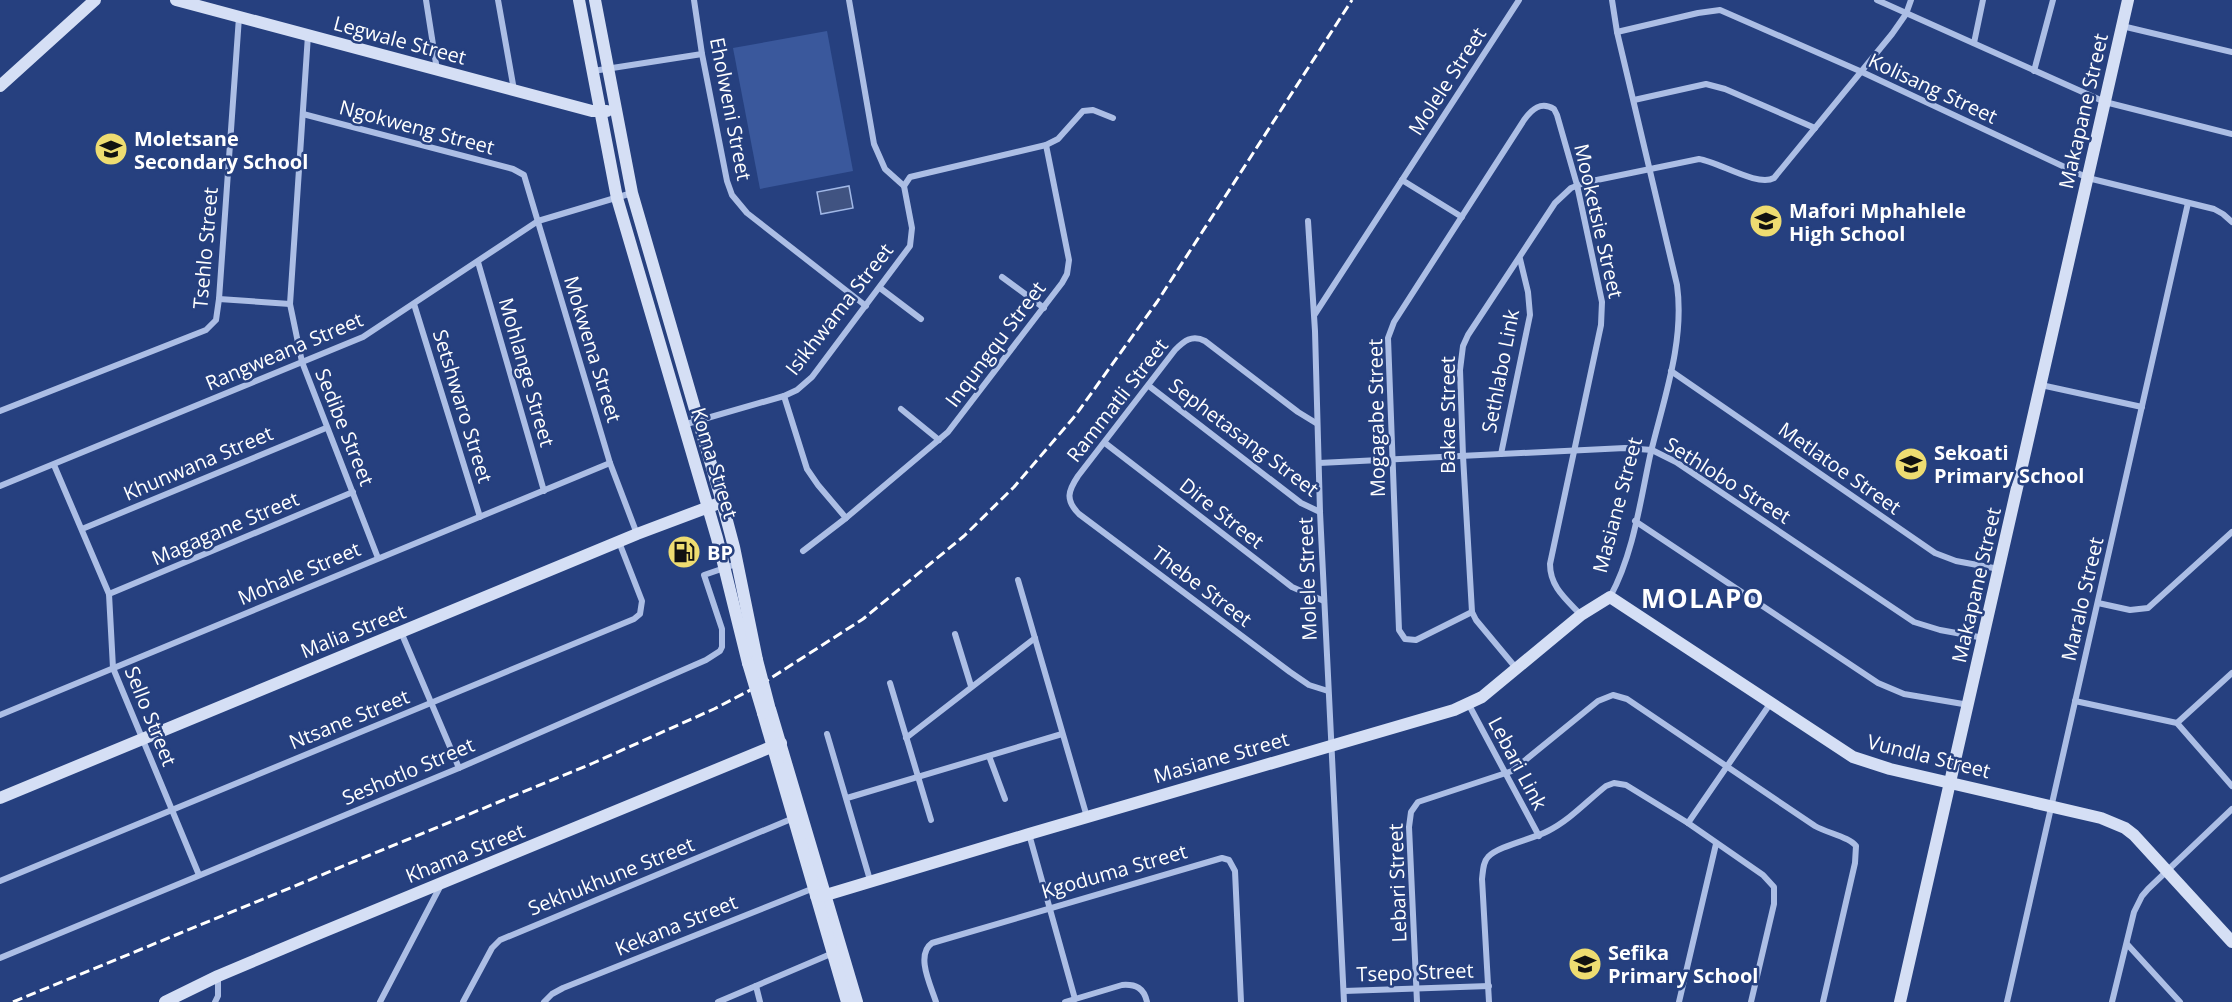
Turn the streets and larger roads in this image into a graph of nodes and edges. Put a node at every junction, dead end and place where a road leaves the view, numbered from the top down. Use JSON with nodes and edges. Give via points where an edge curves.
{"nodes":[{"id":1,"x":95,"y":0,"type":"edge"},
{"id":2,"x":176,"y":0,"type":"edge"},
{"id":3,"x":426,"y":0,"type":"edge"},
{"id":4,"x":498,"y":0,"type":"edge"},
{"id":5,"x":579,"y":0,"type":"edge"},
{"id":6,"x":595,"y":0,"type":"edge"},
{"id":7,"x":694,"y":0,"type":"edge"},
{"id":8,"x":849,"y":0,"type":"edge"},
{"id":9,"x":1520,"y":0,"type":"edge"},
{"id":10,"x":1612,"y":0,"type":"edge"},
{"id":11,"x":1877,"y":0,"type":"edge"},
{"id":12,"x":1911,"y":0,"type":"edge"},
{"id":13,"x":1983,"y":0,"type":"edge"},
{"id":14,"x":2053,"y":0,"type":"edge"},
{"id":15,"x":2128,"y":0,"type":"edge"},
{"id":16,"x":1906,"y":14,"type":"junction"},
{"id":17,"x":239,"y":16,"type":"junction"},
{"id":18,"x":2122,"y":26,"type":"junction"},
{"id":19,"x":1617,"y":32,"type":"junction"},
{"id":20,"x":308,"y":35,"type":"junction"},
{"id":21,"x":1974,"y":43,"type":"junction"},
{"id":22,"x":2232,"y":52,"type":"edge"},
{"id":23,"x":702,"y":54,"type":"junction"},
{"id":24,"x":608,"y":69,"type":"junction"},
{"id":25,"x":438,"y":70,"type":"junction"},
{"id":26,"x":592,"y":71,"type":"junction"},
{"id":27,"x":2034,"y":71,"type":"junction"},
{"id":28,"x":1862,"y":72,"type":"junction"},
{"id":29,"x":0,"y":87,"type":"edge"},
{"id":30,"x":514,"y":90,"type":"junction"},
{"id":31,"x":1634,"y":99,"type":"junction"},
{"id":32,"x":2104,"y":102,"type":"junction"},
{"id":33,"x":1550,"y":107,"type":"joint"},
{"id":34,"x":616,"y":109,"type":"junction"},
{"id":35,"x":600,"y":112,"type":"junction"},
{"id":36,"x":303,"y":114,"type":"junction"},
{"id":37,"x":1113,"y":118,"type":"dead end"},
{"id":38,"x":1815,"y":128,"type":"junction"},
{"id":39,"x":2232,"y":134,"type":"edge"},
{"id":40,"x":1046,"y":145,"type":"junction"},
{"id":41,"x":1650,"y":169,"type":"junction"},
{"id":42,"x":522,"y":173,"type":"joint"},
{"id":43,"x":2088,"y":178,"type":"junction"},
{"id":44,"x":1402,"y":180,"type":"junction"},
{"id":45,"x":1577,"y":185,"type":"junction"},
{"id":46,"x":903,"y":186,"type":"junction"},
{"id":47,"x":632,"y":193,"type":"junction"},
{"id":48,"x":617,"y":198,"type":"junction"},
{"id":49,"x":2188,"y":203,"type":"junction"},
{"id":50,"x":1462,"y":217,"type":"junction"},
{"id":51,"x":538,"y":221,"type":"junction"},
{"id":52,"x":1308,"y":221,"type":"dead end"},
{"id":53,"x":2232,"y":222,"type":"edge"},
{"id":54,"x":1520,"y":259,"type":"junction"},
{"id":55,"x":478,"y":262,"type":"junction"},
{"id":56,"x":1002,"y":277,"type":"dead end"},
{"id":57,"x":880,"y":288,"type":"junction"},
{"id":58,"x":219,"y":299,"type":"junction"},
{"id":59,"x":290,"y":304,"type":"junction"},
{"id":60,"x":414,"y":304,"type":"junction"},
{"id":61,"x":866,"y":306,"type":"junction"},
{"id":62,"x":1044,"y":308,"type":"junction"},
{"id":63,"x":1314,"y":314,"type":"junction"},
{"id":64,"x":921,"y":319,"type":"dead end"},
{"id":65,"x":302,"y":362,"type":"junction"},
{"id":66,"x":1671,"y":371,"type":"junction"},
{"id":67,"x":2041,"y":385,"type":"junction"},
{"id":68,"x":1149,"y":386,"type":"junction"},
{"id":69,"x":784,"y":396,"type":"junction"},
{"id":70,"x":2142,"y":407,"type":"junction"},
{"id":71,"x":901,"y":409,"type":"dead end"},
{"id":72,"x":0,"y":411,"type":"edge"},
{"id":73,"x":698,"y":420,"type":"junction"},
{"id":74,"x":1316,"y":423,"type":"junction"},
{"id":75,"x":683,"y":424,"type":"junction"},
{"id":76,"x":326,"y":428,"type":"junction"},
{"id":77,"x":939,"y":440,"type":"junction"},
{"id":78,"x":1105,"y":443,"type":"junction"},
{"id":79,"x":1652,"y":450,"type":"junction"},
{"id":80,"x":1573,"y":451,"type":"junction"},
{"id":81,"x":1501,"y":454,"type":"junction"},
{"id":82,"x":1462,"y":456,"type":"junction"},
{"id":83,"x":1392,"y":460,"type":"junction"},
{"id":84,"x":610,"y":463,"type":"junction"},
{"id":85,"x":1318,"y":463,"type":"junction"},
{"id":86,"x":54,"y":465,"type":"junction"},
{"id":87,"x":0,"y":486,"type":"edge"},
{"id":88,"x":544,"y":491,"type":"junction"},
{"id":89,"x":353,"y":492,"type":"junction"},
{"id":90,"x":1068,"y":494,"type":"joint"},
{"id":91,"x":722,"y":502,"type":"junction"},
{"id":92,"x":707,"y":507,"type":"junction"},
{"id":93,"x":1320,"y":512,"type":"junction"},
{"id":94,"x":480,"y":517,"type":"junction"},
{"id":95,"x":846,"y":518,"type":"junction"},
{"id":96,"x":1635,"y":521,"type":"junction"},
{"id":97,"x":82,"y":529,"type":"junction"},
{"id":98,"x":2232,"y":532,"type":"edge"},
{"id":99,"x":637,"y":534,"type":"junction"},
{"id":100,"x":619,"y":542,"type":"junction"},
{"id":101,"x":803,"y":551,"type":"dead end"},
{"id":102,"x":378,"y":558,"type":"junction"},
{"id":103,"x":730,"y":566,"type":"junction"},
{"id":104,"x":2000,"y":569,"type":"junction"},
{"id":105,"x":1018,"y":580,"type":"dead end"},
{"id":106,"x":109,"y":594,"type":"junction"},
{"id":107,"x":1610,"y":597,"type":"junction"},
{"id":108,"x":1324,"y":601,"type":"junction"},
{"id":109,"x":2098,"y":603,"type":"junction"},
{"id":110,"x":1472,"y":612,"type":"junction"},
{"id":111,"x":1581,"y":615,"type":"junction"},
{"id":112,"x":401,"y":633,"type":"junction"},
{"id":113,"x":955,"y":634,"type":"dead end"},
{"id":114,"x":1035,"y":638,"type":"junction"},
{"id":115,"x":1984,"y":638,"type":"junction"},
{"id":116,"x":113,"y":668,"type":"junction"},
{"id":117,"x":1516,"y":668,"type":"junction"},
{"id":118,"x":2232,"y":673,"type":"edge"},
{"id":119,"x":891,"y":683,"type":"dead end"},
{"id":120,"x":971,"y":686,"type":"junction"},
{"id":121,"x":1328,"y":692,"type":"junction"},
{"id":122,"x":2075,"y":701,"type":"junction"},
{"id":123,"x":431,"y":703,"type":"junction"},
{"id":124,"x":1770,"y":704,"type":"junction"},
{"id":125,"x":1469,"y":705,"type":"junction"},
{"id":126,"x":1969,"y":705,"type":"junction"},
{"id":127,"x":0,"y":715,"type":"edge"},
{"id":128,"x":2177,"y":723,"type":"junction"},
{"id":129,"x":827,"y":734,"type":"dead end"},
{"id":130,"x":1062,"y":734,"type":"junction"},
{"id":131,"x":906,"y":738,"type":"junction"},
{"id":132,"x":141,"y":739,"type":"junction"},
{"id":133,"x":777,"y":745,"type":"junction"},
{"id":134,"x":1331,"y":747,"type":"junction"},
{"id":135,"x":989,"y":756,"type":"junction"},
{"id":136,"x":1727,"y":765,"type":"junction"},
{"id":137,"x":459,"y":768,"type":"junction"},
{"id":138,"x":1505,"y":775,"type":"junction"},
{"id":139,"x":918,"y":777,"type":"junction"},
{"id":140,"x":1952,"y":783,"type":"junction"},
{"id":141,"x":2232,"y":786,"type":"edge"},
{"id":142,"x":0,"y":798,"type":"edge"},
{"id":143,"x":847,"y":798,"type":"junction"},
{"id":144,"x":1005,"y":799,"type":"dead end"},
{"id":145,"x":2051,"y":806,"type":"junction"},
{"id":146,"x":2232,"y":809,"type":"edge"},
{"id":147,"x":173,"y":810,"type":"junction"},
{"id":148,"x":798,"y":817,"type":"junction"},
{"id":149,"x":1087,"y":817,"type":"junction"},
{"id":150,"x":931,"y":820,"type":"dead end"},
{"id":151,"x":1688,"y":823,"type":"junction"},
{"id":152,"x":1029,"y":834,"type":"junction"},
{"id":153,"x":1539,"y":836,"type":"junction"},
{"id":154,"x":1716,"y":844,"type":"junction"},
{"id":155,"x":2167,"y":871,"type":"junction"},
{"id":156,"x":199,"y":875,"type":"junction"},
{"id":157,"x":870,"y":880,"type":"junction"},
{"id":158,"x":0,"y":881,"type":"edge"},
{"id":159,"x":443,"y":883,"type":"junction"},
{"id":160,"x":820,"y":891,"type":"junction"},
{"id":161,"x":1048,"y":908,"type":"junction"},
{"id":162,"x":2232,"y":942,"type":"edge"},
{"id":163,"x":2127,"y":944,"type":"junction"},
{"id":164,"x":837,"y":951,"type":"junction"},
{"id":165,"x":0,"y":958,"type":"edge"},
{"id":166,"x":218,"y":976,"type":"junction"},
{"id":167,"x":756,"y":986,"type":"junction"},
{"id":168,"x":1489,"y":986,"type":"junction"},
{"id":169,"x":1417,"y":988,"type":"junction"},
{"id":170,"x":1344,"y":991,"type":"junction"},
{"id":171,"x":1075,"y":999,"type":"junction"},
{"id":172,"x":165,"y":1002,"type":"edge"},
{"id":173,"x":215,"y":1002,"type":"edge"},
{"id":174,"x":380,"y":1002,"type":"edge"},
{"id":175,"x":464,"y":1002,"type":"edge"},
{"id":176,"x":544,"y":1002,"type":"edge"},
{"id":177,"x":718,"y":1002,"type":"edge"},
{"id":178,"x":760,"y":1002,"type":"edge"},
{"id":179,"x":847,"y":1002,"type":"edge"},
{"id":180,"x":857,"y":1002,"type":"edge"},
{"id":181,"x":936,"y":1002,"type":"edge"},
{"id":182,"x":1065,"y":1002,"type":"edge"},
{"id":183,"x":1147,"y":1002,"type":"edge"},
{"id":184,"x":1241,"y":1002,"type":"edge"},
{"id":185,"x":1344,"y":1002,"type":"edge"},
{"id":186,"x":1417,"y":1002,"type":"edge"},
{"id":187,"x":1489,"y":1002,"type":"edge"},
{"id":188,"x":1679,"y":1002,"type":"edge"},
{"id":189,"x":1751,"y":1002,"type":"edge"},
{"id":190,"x":1823,"y":1002,"type":"edge"},
{"id":191,"x":1900,"y":1002,"type":"edge"},
{"id":192,"x":2007,"y":1002,"type":"edge"},
{"id":193,"x":2112,"y":1002,"type":"edge"},
{"id":194,"x":2180,"y":1002,"type":"edge"}],
"edges":[{"from":1,"to":29,"type":"street"},
{"from":2,"to":17,"type":"street","name":"Legwale Street"},
{"from":3,"to":25,"type":"street"},
{"from":4,"to":30,"type":"street"},
{"from":5,"to":26,"type":"street","name":"Koma Street"},
{"from":6,"to":24,"type":"street","name":"Koma Street"},
{"from":7,"to":23,"type":"street","name":"Eholweni Street"},
{"from":8,"to":46,"type":"street","via":[[874,144],[885,170]]},
{"from":9,"to":44,"type":"street","name":"Molele Street"},
{"from":10,"to":19,"type":"street","name":"Masiane Street"},
{"from":11,"to":16,"type":"street"},
{"from":12,"to":16,"type":"street"},
{"from":13,"to":21,"type":"street"},
{"from":14,"to":27,"type":"street"},
{"from":15,"to":18,"type":"street","name":"Makapane Street"},
{"from":16,"to":21,"type":"street"},
{"from":16,"to":28,"type":"street"},
{"from":17,"to":20,"type":"street","name":"Legwale Street"},
{"from":17,"to":58,"type":"street","name":"Tsehlo Street"},
{"from":18,"to":22,"type":"street"},
{"from":18,"to":32,"type":"street","name":"Makapane Street"},
{"from":19,"to":28,"type":"street","name":"Kolisang Street","via":[[1720,10]]},
{"from":19,"to":31,"type":"street","name":"Masiane Street"},
{"from":20,"to":25,"type":"street","name":"Legwale Street"},
{"from":20,"to":36,"type":"street","name":"Sedibe Street"},
{"from":21,"to":27,"type":"street"},
{"from":23,"to":24,"type":"street"},
{"from":23,"to":61,"type":"street","name":"Eholweni Street","via":[[727,181],[736,202]]},
{"from":24,"to":26,"type":"street"},
{"from":24,"to":34,"type":"street","name":"Koma Street"},
{"from":25,"to":30,"type":"street","name":"Legwale Street"},
{"from":26,"to":35,"type":"street","name":"Koma Street"},
{"from":27,"to":32,"type":"street"},
{"from":28,"to":38,"type":"street"},
{"from":28,"to":43,"type":"street","name":"Kolisang Street"},
{"from":30,"to":35,"type":"street","name":"Legwale Street"},
{"from":31,"to":38,"type":"street","via":[[1715,85]]},
{"from":31,"to":41,"type":"street","name":"Masiane Street"},
{"from":32,"to":39,"type":"street"},
{"from":32,"to":43,"type":"street","name":"Makapane Street"},
{"from":33,"to":45,"type":"street","name":"Mooketsie Street","via":[[1557,115]]},
{"from":33,"to":50,"type":"street","name":"Mogagabe Street","via":[[1539,107],[1529,113]]},
{"from":34,"to":35,"type":"street","name":"Legwale Street"},
{"from":34,"to":47,"type":"street","name":"Koma Street"},
{"from":35,"to":48,"type":"street","name":"Koma Street"},
{"from":36,"to":42,"type":"street","name":"Ngokweng Street"},
{"from":36,"to":59,"type":"street","name":"Sedibe Street"},
{"from":37,"to":40,"type":"street","via":[[1083,111],[1058,139]]},
{"from":38,"to":41,"type":"street","name":"Bakae Street","via":[[1768,181],[1699,159]]},
{"from":40,"to":46,"type":"street","via":[[914,174]]},
{"from":40,"to":62,"type":"street","name":"Inqungqu Street","via":[[1069,267]]},
{"from":41,"to":45,"type":"street","name":"Bakae Street"},
{"from":41,"to":66,"type":"street","name":"Masiane Street","via":[[1680,301]]},
{"from":42,"to":51,"type":"street","name":"Mokwena Street"},
{"from":43,"to":49,"type":"street","name":"Kolisang Street"},
{"from":43,"to":67,"type":"street","name":"Makapane Street"},
{"from":44,"to":50,"type":"street"},
{"from":44,"to":63,"type":"street","name":"Molele Street"},
{"from":45,"to":54,"type":"street","name":"Bakae Street","via":[[1555,203]]},
{"from":45,"to":80,"type":"street","name":"Mooketsie Street","via":[[1602,314]]},
{"from":46,"to":57,"type":"street","name":"Isikhwama Street","via":[[911,242]]},
{"from":47,"to":48,"type":"street","name":"Rangweana Street"},
{"from":47,"to":73,"type":"street","name":"Koma Street"},
{"from":48,"to":51,"type":"street","name":"Rangweana Street"},
{"from":48,"to":75,"type":"street","name":"Koma Street"},
{"from":49,"to":53,"type":"street","name":"Kolisang Street","via":[[2214,209]]},
{"from":49,"to":70,"type":"street","name":"Maralo Street"},
{"from":50,"to":83,"type":"street","name":"Mogagabe Street","via":[[1390,330]]},
{"from":51,"to":55,"type":"street","name":"Rangweana Street"},
{"from":51,"to":84,"type":"street","name":"Mokwena Street"},
{"from":52,"to":63,"type":"street"},
{"from":54,"to":81,"type":"street","name":"Sethlabo Link","via":[[1530,315]]},
{"from":54,"to":82,"type":"street","name":"Bakae Street","via":[[1463,346]]},
{"from":55,"to":60,"type":"street","name":"Rangweana Street"},
{"from":55,"to":88,"type":"street","name":"Mohlange Street"},
{"from":56,"to":62,"type":"street"},
{"from":57,"to":61,"type":"street","name":"Isikhwama Street"},
{"from":57,"to":64,"type":"street"},
{"from":58,"to":59,"type":"street"},
{"from":58,"to":72,"type":"street","name":"Tsehlo Street","via":[[216,320],[206,330]]},
{"from":59,"to":65,"type":"street","name":"Sedibe Street"},
{"from":60,"to":65,"type":"street","name":"Rangweana Street","via":[[363,337]]},
{"from":60,"to":94,"type":"street","name":"Setshwaro Street"},
{"from":61,"to":69,"type":"street","name":"Isikhwama Street","via":[[812,377]]},
{"from":62,"to":77,"type":"street","name":"Inqungqu Street"},
{"from":63,"to":74,"type":"street","name":"Molele Street"},
{"from":65,"to":76,"type":"street","name":"Sedibe Street"},
{"from":65,"to":86,"type":"street","name":"Rangweana Street"},
{"from":66,"to":79,"type":"street","name":"Masiane Street"},
{"from":66,"to":104,"type":"street","name":"Metlatoe Street","via":[[1935,553]]},
{"from":67,"to":70,"type":"street"},
{"from":67,"to":104,"type":"street","name":"Makapane Street"},
{"from":68,"to":74,"type":"street","name":"Rammatli Street","via":[[1183,342],[1197,338]]},
{"from":68,"to":78,"type":"street","name":"Rammatli Street"},
{"from":68,"to":93,"type":"street","name":"Sephetasang Street","via":[[1301,503]]},
{"from":69,"to":73,"type":"street","name":"Isikhwama Street"},
{"from":69,"to":95,"type":"street","via":[[807,469]]},
{"from":70,"to":109,"type":"street","name":"Maralo Street"},
{"from":71,"to":77,"type":"street"},
{"from":73,"to":75,"type":"street","name":"Isikhwama Street"},
{"from":73,"to":91,"type":"street","name":"Koma Street"},
{"from":74,"to":85,"type":"street","name":"Molele Street"},
{"from":75,"to":92,"type":"street","name":"Koma Street"},
{"from":76,"to":89,"type":"street","name":"Sedibe Street"},
{"from":76,"to":97,"type":"street","name":"Khunwana Street"},
{"from":77,"to":95,"type":"street","name":"Inqungqu Street"},
{"from":78,"to":90,"type":"street","name":"Rammatli Street"},
{"from":78,"to":108,"type":"street","name":"Dire Street","via":[[1292,587]]},
{"from":79,"to":80,"type":"street","name":"Sethlobo Street"},
{"from":79,"to":96,"type":"street","name":"Masiane Street"},
{"from":79,"to":115,"type":"street","name":"Sethlobo Street","via":[[1676,462],[1914,622]]},
{"from":80,"to":81,"type":"street","name":"Sethlobo Street"},
{"from":80,"to":111,"type":"street","name":"Mooketsie Street","via":[[1550,574],[1556,589]]},
{"from":81,"to":82,"type":"street","name":"Sethlobo Street"},
{"from":82,"to":83,"type":"street","name":"Sethlobo Street"},
{"from":82,"to":110,"type":"street","name":"Bakae Street"},
{"from":83,"to":85,"type":"street","name":"Sethlobo Street"},
{"from":83,"to":110,"type":"street","name":"Mogagabe Street","via":[[1398,623],[1402,636],[1416,640]]},
{"from":84,"to":88,"type":"street","name":"Mohale Street"},
{"from":84,"to":99,"type":"street","name":"Mokwena Street"},
{"from":85,"to":93,"type":"street","name":"Molele Street"},
{"from":86,"to":87,"type":"street","name":"Rangweana Street"},
{"from":86,"to":97,"type":"street","name":"Sello Street"},
{"from":88,"to":94,"type":"street","name":"Mohale Street"},
{"from":89,"to":102,"type":"street","name":"Sedibe Street"},
{"from":89,"to":106,"type":"street","name":"Magagane Street"},
{"from":90,"to":121,"type":"street","name":"Thebe Street","via":[[1078,514],[1301,680]]},
{"from":91,"to":92,"type":"street","name":"Malia Street"},
{"from":91,"to":103,"type":"street","name":"Koma Street"},
{"from":92,"to":99,"type":"street","name":"Malia Street"},
{"from":92,"to":103,"type":"street","name":"Koma Street"},
{"from":93,"to":108,"type":"street","name":"Molele Street"},
{"from":94,"to":102,"type":"street","name":"Mohale Street"},
{"from":95,"to":101,"type":"street","name":"Inqungqu Street"},
{"from":96,"to":107,"type":"street","name":"Masiane Street"},
{"from":96,"to":126,"type":"street","via":[[1878,683],[1904,694]]},
{"from":97,"to":106,"type":"street","name":"Sello Street"},
{"from":98,"to":109,"type":"street","via":[[2148,608],[2130,610]]},
{"from":99,"to":100,"type":"street","name":"Malia Street"},
{"from":100,"to":112,"type":"street","name":"Malia Street"},
{"from":100,"to":123,"type":"street","name":"Ntsane Street","via":[[642,601],[638,616]]},
{"from":102,"to":116,"type":"street","name":"Mohale Street"},
{"from":103,"to":133,"type":"street","name":"Koma Street","bridge":true,"via":[[752,662]]},
{"from":103,"to":137,"type":"street","name":"Seshotlo Street","via":[[704,575],[723,635],[722,647],[715,655]]},
{"from":104,"to":115,"type":"street","name":"Makapane Street"},
{"from":105,"to":114,"type":"street"},
{"from":106,"to":116,"type":"street","name":"Sello Street"},
{"from":107,"to":111,"type":"street","name":"Masiane Street"},
{"from":107,"to":124,"type":"street","name":"Vundla Street"},
{"from":108,"to":121,"type":"street","name":"Molele Street"},
{"from":109,"to":122,"type":"street","name":"Maralo Street"},
{"from":110,"to":117,"type":"street"},
{"from":111,"to":117,"type":"street","name":"Masiane Street"},
{"from":112,"to":123,"type":"street"},
{"from":112,"to":132,"type":"street","name":"Malia Street"},
{"from":113,"to":120,"type":"street"},
{"from":114,"to":120,"type":"street"},
{"from":114,"to":130,"type":"street"},
{"from":115,"to":126,"type":"street","name":"Makapane Street"},
{"from":116,"to":127,"type":"street","name":"Mohale Street"},
{"from":116,"to":132,"type":"street","name":"Sello Street"},
{"from":117,"to":125,"type":"street","name":"Masiane Street"},
{"from":118,"to":128,"type":"street"},
{"from":119,"to":131,"type":"street"},
{"from":120,"to":131,"type":"street"},
{"from":121,"to":134,"type":"street","name":"Molele Street"},
{"from":122,"to":128,"type":"street"},
{"from":122,"to":145,"type":"street","name":"Maralo Street"},
{"from":123,"to":137,"type":"street"},
{"from":123,"to":147,"type":"street","name":"Ntsane Street"},
{"from":124,"to":136,"type":"street"},
{"from":124,"to":140,"type":"street","name":"Vundla Street","via":[[1853,757]]},
{"from":125,"to":134,"type":"street","name":"Masiane Street"},
{"from":125,"to":138,"type":"street","name":"Lebari Link"},
{"from":126,"to":140,"type":"street","name":"Makapane Street"},
{"from":128,"to":141,"type":"street"},
{"from":129,"to":143,"type":"street"},
{"from":130,"to":135,"type":"street"},
{"from":130,"to":149,"type":"street"},
{"from":131,"to":139,"type":"street"},
{"from":132,"to":142,"type":"street","name":"Malia Street"},
{"from":132,"to":147,"type":"street","name":"Sello Street"},
{"from":133,"to":148,"type":"street","name":"Koma Street"},
{"from":133,"to":159,"type":"street","name":"Khama Street"},
{"from":134,"to":149,"type":"street","name":"Masiane Street"},
{"from":134,"to":170,"type":"street","name":"Molele Street"},
{"from":135,"to":139,"type":"street"},
{"from":135,"to":144,"type":"street"},
{"from":136,"to":138,"type":"street","name":"Lebari Street","via":[[1627,699],[1613,695],[1598,701]]},
{"from":136,"to":151,"type":"street"},
{"from":136,"to":190,"type":"street","via":[[1815,826],[1849,839],[1856,846]]},
{"from":137,"to":156,"type":"street","name":"Seshotlo Street"},
{"from":138,"to":153,"type":"street","name":"Lebari Link"},
{"from":138,"to":169,"type":"street","name":"Lebari Street","via":[[1423,799],[1411,812]]},
{"from":139,"to":143,"type":"street"},
{"from":139,"to":150,"type":"street"},
{"from":140,"to":145,"type":"street","name":"Vundla Street"},
{"from":140,"to":191,"type":"street","name":"Makapane Street"},
{"from":143,"to":157,"type":"street"},
{"from":145,"to":155,"type":"street","name":"Vundla Street","via":[[2102,818],[2125,828]]},
{"from":145,"to":192,"type":"street","name":"Maralo Street"},
{"from":146,"to":155,"type":"street"},
{"from":147,"to":156,"type":"street","name":"Sello Street"},
{"from":147,"to":158,"type":"street","name":"Ntsane Street"},
{"from":148,"to":160,"type":"street","name":"Koma Street"},
{"from":148,"to":175,"type":"street","name":"Sekhukhune Street","via":[[500,940]]},
{"from":149,"to":152,"type":"street","name":"Masiane Street"},
{"from":151,"to":153,"type":"street","via":[[1626,785],[1614,783]]},
{"from":151,"to":154,"type":"street"},
{"from":152,"to":157,"type":"street","name":"Masiane Street"},
{"from":152,"to":161,"type":"street"},
{"from":153,"to":168,"type":"street","via":[[1496,851],[1485,862],[1482,879]]},
{"from":154,"to":188,"type":"street"},
{"from":154,"to":189,"type":"street","via":[[1763,875],[1774,887],[1774,904]]},
{"from":155,"to":162,"type":"street","name":"Vundla Street"},
{"from":155,"to":163,"type":"street","via":[[2137,903]]},
{"from":156,"to":165,"type":"street","name":"Seshotlo Street"},
{"from":157,"to":160,"type":"street","name":"Masiane Street"},
{"from":159,"to":166,"type":"street","name":"Khama Street"},
{"from":159,"to":174,"type":"street"},
{"from":160,"to":164,"type":"street","name":"Koma Street"},
{"from":160,"to":176,"type":"street","name":"Kekana Street","via":[[563,988]]},
{"from":161,"to":171,"type":"street"},
{"from":161,"to":181,"type":"street","name":"Kgoduma Street","via":[[928,946],[924,961]]},
{"from":161,"to":184,"type":"street","name":"Kgoduma Street","via":[[1210,860],[1226,859],[1234,866],[1236,876]]},
{"from":163,"to":193,"type":"street"},
{"from":163,"to":194,"type":"street"},
{"from":164,"to":167,"type":"street"},
{"from":164,"to":179,"type":"street","name":"Koma Street"},
{"from":164,"to":180,"type":"street","name":"Koma Street"},
{"from":166,"to":172,"type":"street","name":"Khama Street"},
{"from":166,"to":173,"type":"street"},
{"from":167,"to":177,"type":"street"},
{"from":167,"to":178,"type":"street"},
{"from":168,"to":169,"type":"street","name":"Tsepo Street"},
{"from":168,"to":187,"type":"street"},
{"from":169,"to":170,"type":"street","name":"Tsepo Street"},
{"from":169,"to":186,"type":"street","name":"Lebari Street"},
{"from":170,"to":185,"type":"street","name":"Molele Street"},
{"from":171,"to":182,"type":"street"},
{"from":171,"to":183,"type":"street","via":[[1130,985],[1144,992]]}]}
